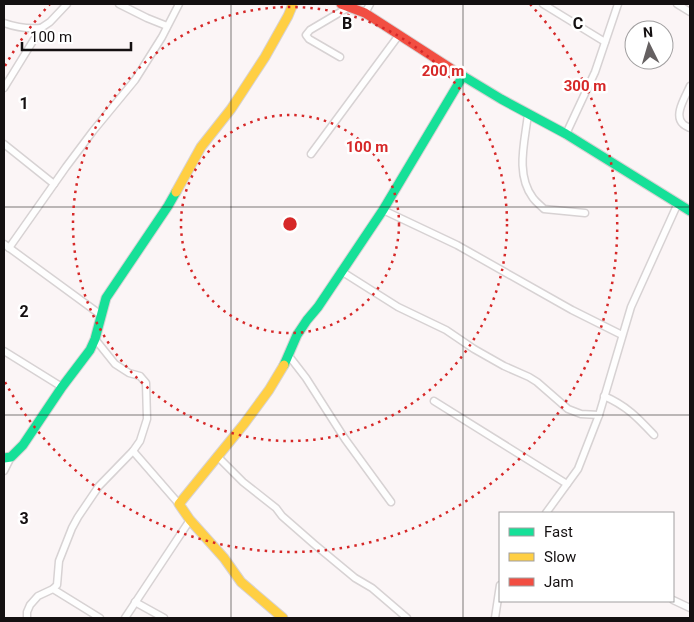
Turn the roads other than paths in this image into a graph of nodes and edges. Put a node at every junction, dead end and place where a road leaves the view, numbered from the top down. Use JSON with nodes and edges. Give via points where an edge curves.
{"nodes":[{"id":1,"x":67,"y":4,"type":"edge"},
{"id":2,"x":119,"y":4,"type":"edge"},
{"id":3,"x":179,"y":4,"type":"edge"},
{"id":4,"x":293,"y":4,"type":"edge"},
{"id":5,"x":370,"y":4,"type":"edge"},
{"id":6,"x":543,"y":4,"type":"edge"},
{"id":7,"x":618,"y":4,"type":"edge"},
{"id":8,"x":677,"y":4,"type":"edge"},
{"id":9,"x":345,"y":5,"type":"edge"},
{"id":10,"x":690,"y":12,"type":"edge"},
{"id":11,"x":365,"y":13,"type":"junction"},
{"id":12,"x":4,"y":23,"type":"edge"},
{"id":13,"x":167,"y":26,"type":"junction"},
{"id":14,"x":41,"y":28,"type":"junction"},
{"id":15,"x":399,"y":35,"type":"junction"},
{"id":16,"x":605,"y":42,"type":"junction"},
{"id":17,"x":340,"y":56,"type":"dead end"},
{"id":18,"x":463,"y":76,"type":"junction"},
{"id":19,"x":690,"y":86,"type":"edge"},
{"id":20,"x":4,"y":88,"type":"edge"},
{"id":21,"x":528,"y":114,"type":"junction"},
{"id":22,"x":690,"y":128,"type":"edge"},
{"id":23,"x":566,"y":134,"type":"junction"},
{"id":24,"x":4,"y":144,"type":"edge"},
{"id":25,"x":311,"y":154,"type":"dead end"},
{"id":26,"x":54,"y":184,"type":"junction"},
{"id":27,"x":678,"y":203,"type":"junction"},
{"id":28,"x":383,"y":210,"type":"junction"},
{"id":29,"x":690,"y":211,"type":"edge"},
{"id":30,"x":585,"y":214,"type":"dead end"},
{"id":31,"x":7,"y":246,"type":"edge"},
{"id":32,"x":341,"y":271,"type":"junction"},
{"id":33,"x":101,"y":315,"type":"junction"},
{"id":34,"x":622,"y":335,"type":"junction"},
{"id":35,"x":95,"y":339,"type":"junction"},
{"id":36,"x":4,"y":351,"type":"edge"},
{"id":37,"x":289,"y":356,"type":"junction"},
{"id":38,"x":62,"y":387,"type":"junction"},
{"id":39,"x":604,"y":396,"type":"junction"},
{"id":40,"x":434,"y":401,"type":"dead end"},
{"id":41,"x":599,"y":415,"type":"junction"},
{"id":42,"x":654,"y":435,"type":"dead end"},
{"id":43,"x":133,"y":451,"type":"junction"},
{"id":44,"x":217,"y":456,"type":"junction"},
{"id":45,"x":8,"y":457,"type":"edge"},
{"id":46,"x":4,"y":471,"type":"edge"},
{"id":47,"x":567,"y":484,"type":"junction"},
{"id":48,"x":391,"y":502,"type":"dead end"},
{"id":49,"x":179,"y":504,"type":"junction"},
{"id":50,"x":547,"y":512,"type":"edge"},
{"id":51,"x":190,"y":520,"type":"junction"},
{"id":52,"x":53,"y":589,"type":"junction"},
{"id":53,"x":499,"y":592,"type":"edge"},
{"id":54,"x":674,"y":600,"type":"edge"},
{"id":55,"x":135,"y":602,"type":"junction"},
{"id":56,"x":690,"y":608,"type":"edge"},
{"id":57,"x":27,"y":618,"type":"edge"},
{"id":58,"x":100,"y":618,"type":"edge"},
{"id":59,"x":125,"y":618,"type":"edge"},
{"id":60,"x":164,"y":618,"type":"edge"},
{"id":61,"x":282,"y":618,"type":"edge"},
{"id":62,"x":407,"y":618,"type":"edge"},
{"id":63,"x":495,"y":618,"type":"edge"}],
"edges":[{"from":1,"to":14,"type":"street"},
{"from":2,"to":13,"type":"street"},
{"from":3,"to":13,"type":"street"},
{"from":4,"to":33,"type":"street","via":[[265,57],[201,147],[168,206],[106,298]]},
{"from":5,"to":11,"type":"street"},
{"from":6,"to":16,"type":"street"},
{"from":7,"to":16,"type":"street"},
{"from":8,"to":10,"type":"street"},
{"from":9,"to":11,"type":"street"},
{"from":9,"to":17,"type":"street","via":[[306,35]]},
{"from":11,"to":15,"type":"street"},
{"from":12,"to":14,"type":"street"},
{"from":13,"to":26,"type":"street","via":[[135,80]]},
{"from":14,"to":20,"type":"street"},
{"from":15,"to":18,"type":"street"},
{"from":15,"to":25,"type":"street"},
{"from":16,"to":23,"type":"street","via":[[595,72]]},
{"from":18,"to":21,"type":"street"},
{"from":18,"to":28,"type":"street"},
{"from":19,"to":22,"type":"street","via":[[679,118]]},
{"from":21,"to":23,"type":"street"},
{"from":21,"to":30,"type":"street","via":[[522,161],[525,182],[532,197],[544,209]]},
{"from":23,"to":27,"type":"street"},
{"from":24,"to":26,"type":"street"},
{"from":26,"to":31,"type":"street"},
{"from":27,"to":29,"type":"street"},
{"from":27,"to":34,"type":"street","via":[[633,301]]},
{"from":28,"to":32,"type":"street"},
{"from":28,"to":34,"type":"street","via":[[463,248]]},
{"from":31,"to":33,"type":"street"},
{"from":32,"to":37,"type":"street","via":[[298,335]]},
{"from":32,"to":41,"type":"street","via":[[403,310],[446,330],[504,366],[529,377],[568,409]]},
{"from":33,"to":35,"type":"street"},
{"from":34,"to":39,"type":"street"},
{"from":35,"to":38,"type":"street"},
{"from":35,"to":43,"type":"street","via":[[115,364],[140,376],[146,383],[147,419]]},
{"from":36,"to":38,"type":"street"},
{"from":37,"to":44,"type":"street","via":[[269,390]]},
{"from":37,"to":48,"type":"street"},
{"from":38,"to":45,"type":"street","via":[[24,445]]},
{"from":39,"to":41,"type":"street"},
{"from":39,"to":42,"type":"street","via":[[632,412]]},
{"from":40,"to":47,"type":"street"},
{"from":41,"to":47,"type":"street","via":[[578,469]]},
{"from":43,"to":49,"type":"street"},
{"from":43,"to":52,"type":"street","via":[[99,486],[78,517],[59,561],[57,585]]},
{"from":44,"to":49,"type":"street"},
{"from":44,"to":62,"type":"street","via":[[314,544]]},
{"from":45,"to":46,"type":"street"},
{"from":47,"to":50,"type":"street"},
{"from":49,"to":51,"type":"street"},
{"from":51,"to":55,"type":"street"},
{"from":51,"to":61,"type":"street","via":[[241,582]]},
{"from":52,"to":57,"type":"street","via":[[38,596],[30,605]]},
{"from":52,"to":58,"type":"street"},
{"from":53,"to":63,"type":"street"},
{"from":54,"to":56,"type":"street"},
{"from":55,"to":59,"type":"street"},
{"from":55,"to":60,"type":"street"}]}
